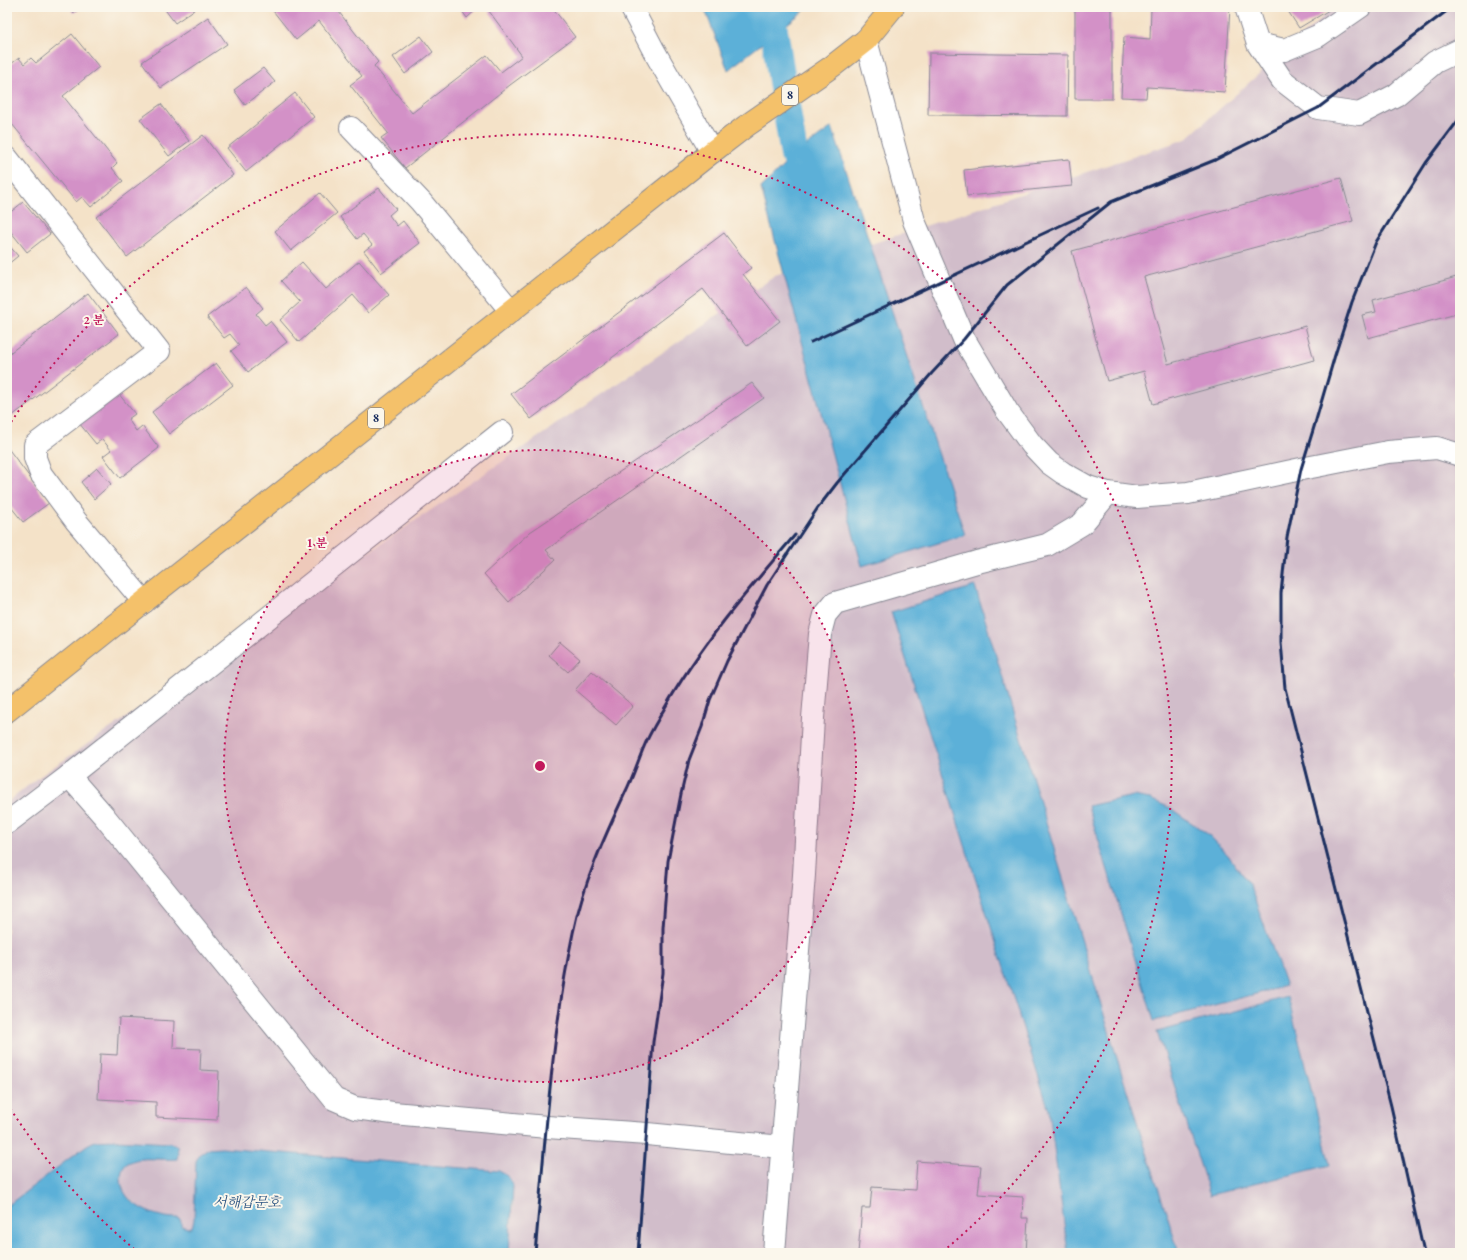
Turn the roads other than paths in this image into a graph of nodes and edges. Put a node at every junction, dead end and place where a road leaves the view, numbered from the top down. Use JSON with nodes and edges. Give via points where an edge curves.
{"nodes":[{"id":1,"x":631,"y":7,"type":"edge"},
{"id":2,"x":893,"y":7,"type":"edge"},
{"id":3,"x":1246,"y":7,"type":"edge"},
{"id":4,"x":1360,"y":7,"type":"edge"},
{"id":5,"x":866,"y":40,"type":"junction"},
{"id":6,"x":1258,"y":44,"type":"junction"},
{"id":7,"x":1460,"y":50,"type":"edge"},
{"id":8,"x":351,"y":128,"type":"dead end"},
{"id":9,"x":712,"y":152,"type":"junction"},
{"id":10,"x":7,"y":158,"type":"edge"},
{"id":11,"x":511,"y":311,"type":"junction"},
{"id":12,"x":502,"y":432,"type":"dead end"},
{"id":13,"x":1460,"y":455,"type":"edge"},
{"id":14,"x":1108,"y":494,"type":"junction"},
{"id":15,"x":144,"y":602,"type":"junction"},
{"id":16,"x":7,"y":712,"type":"edge"},
{"id":17,"x":69,"y":776,"type":"junction"},
{"id":18,"x":7,"y":823,"type":"edge"},
{"id":19,"x":782,"y":1147,"type":"junction"},
{"id":20,"x":774,"y":1253,"type":"edge"}],
"edges":[{"from":1,"to":9,"type":"street"},
{"from":2,"to":5,"type":"main road","number":"8"},
{"from":3,"to":6,"type":"street"},
{"from":4,"to":6,"type":"street","via":[[1318,36],[1284,50]]},
{"from":5,"to":9,"type":"main road","number":"8"},
{"from":5,"to":14,"type":"street","via":[[914,221],[964,339],[1007,411],[1032,445],[1063,473],[1088,487]]},
{"from":6,"to":7,"type":"street","via":[[1282,80],[1318,108],[1359,114],[1396,95],[1435,62]]},
{"from":8,"to":11,"type":"street","via":[[422,202]]},
{"from":9,"to":11,"type":"main road","number":"8"},
{"from":10,"to":15,"type":"street","via":[[159,351],[34,444],[35,458],[41,474],[76,521]]},
{"from":11,"to":15,"type":"main road","number":"8"},
{"from":12,"to":17,"type":"street"},
{"from":13,"to":14,"type":"street","via":[[1437,448],[1388,452],[1188,493],[1138,497]]},
{"from":14,"to":19,"type":"street","via":[[1082,524],[1047,545],[977,562],[835,603],[825,615],[820,634],[813,718],[804,875]]},
{"from":15,"to":16,"type":"main road","number":"8"},
{"from":17,"to":18,"type":"street"},
{"from":17,"to":19,"type":"street","via":[[334,1099],[355,1108],[392,1113]]},
{"from":19,"to":20,"type":"street"}]}
